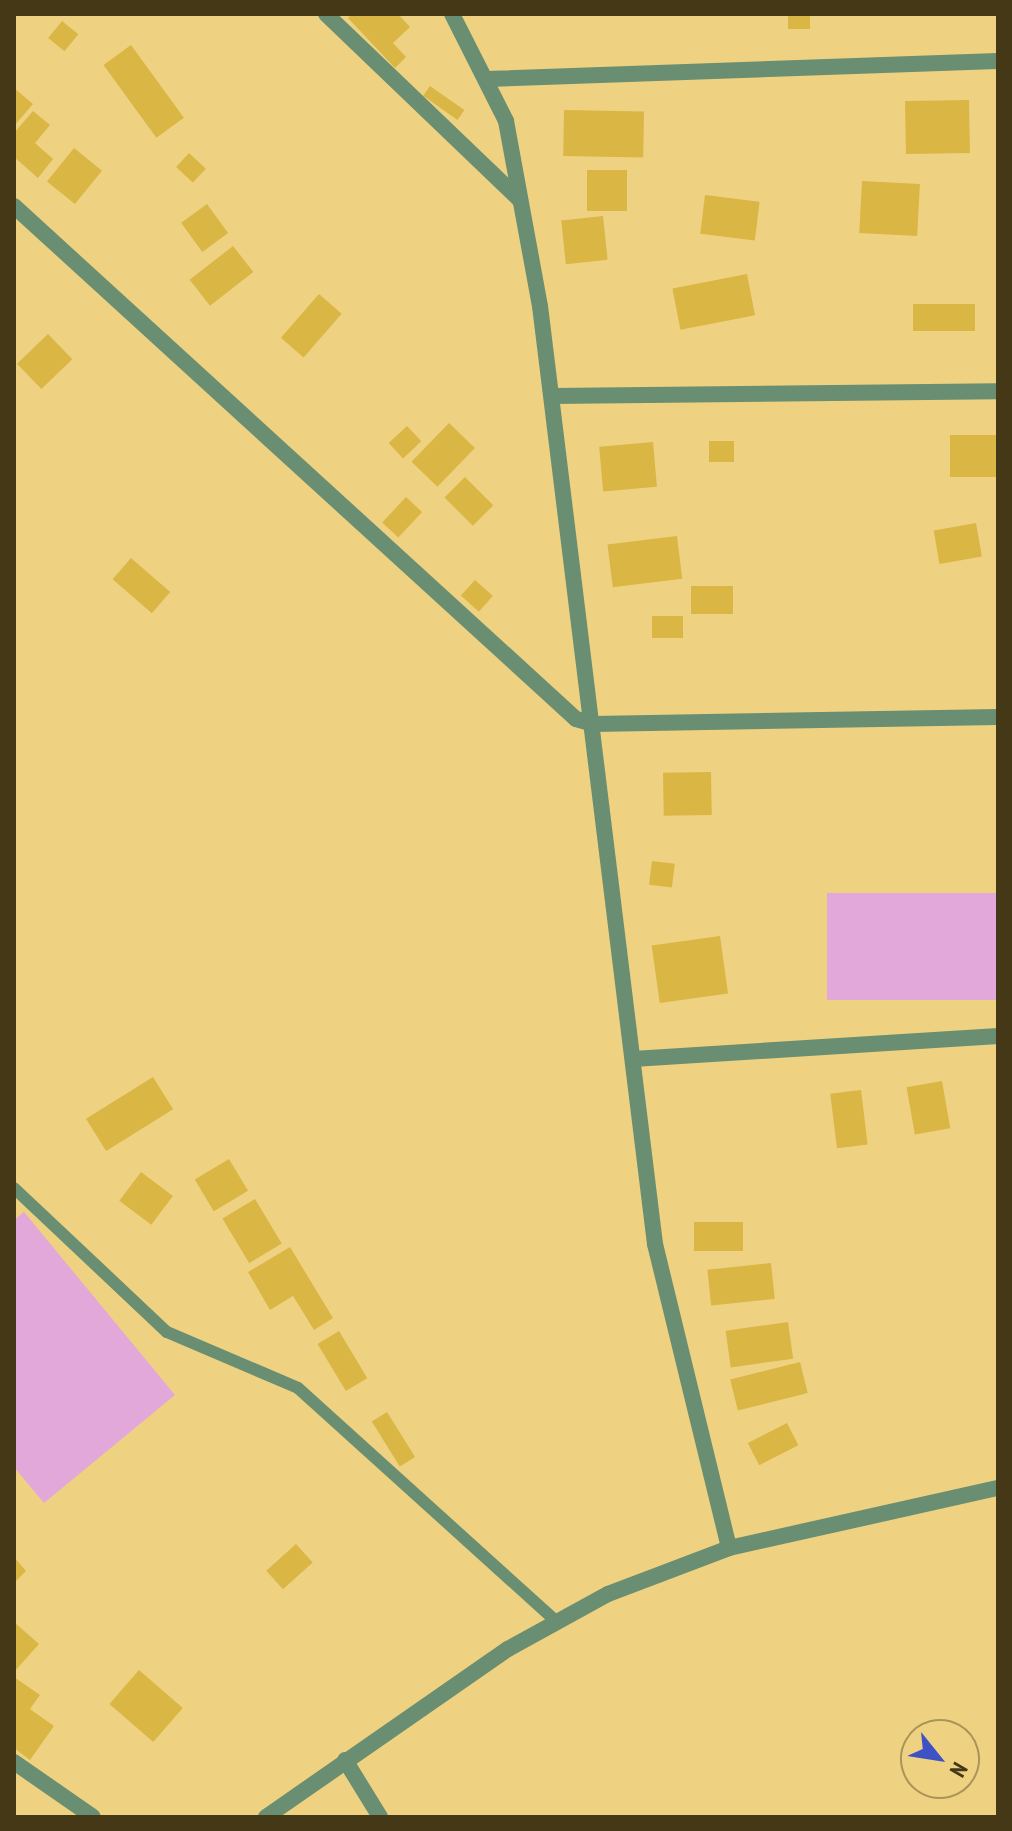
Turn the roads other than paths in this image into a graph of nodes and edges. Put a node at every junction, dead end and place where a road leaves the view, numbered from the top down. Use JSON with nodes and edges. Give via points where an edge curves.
{"nodes":[{"id":1,"x":326,"y":14,"type":"edge"},
{"id":2,"x":452,"y":14,"type":"edge"},
{"id":3,"x":998,"y":61,"type":"edge"},
{"id":4,"x":486,"y":79,"type":"junction"},
{"id":5,"x":520,"y":200,"type":"junction"},
{"id":6,"x":14,"y":206,"type":"edge"},
{"id":7,"x":998,"y":391,"type":"edge"},
{"id":8,"x":552,"y":396,"type":"junction"},
{"id":9,"x":998,"y":717,"type":"edge"},
{"id":10,"x":593,"y":724,"type":"junction"},
{"id":11,"x":998,"y":1036,"type":"edge"},
{"id":12,"x":633,"y":1059,"type":"junction"},
{"id":13,"x":14,"y":1188,"type":"edge"},
{"id":14,"x":998,"y":1488,"type":"edge"},
{"id":15,"x":729,"y":1548,"type":"junction"},
{"id":16,"x":555,"y":1620,"type":"junction"},
{"id":17,"x":345,"y":1760,"type":"junction"},
{"id":18,"x":14,"y":1762,"type":"edge"},
{"id":19,"x":93,"y":1817,"type":"edge"},
{"id":20,"x":266,"y":1817,"type":"edge"},
{"id":21,"x":380,"y":1817,"type":"edge"}],
"edges":[{"from":1,"to":5,"type":"street"},
{"from":2,"to":4,"type":"street"},
{"from":3,"to":4,"type":"street"},
{"from":4,"to":5,"type":"street","via":[[506,121]]},
{"from":5,"to":8,"type":"street"},
{"from":6,"to":10,"type":"street","via":[[576,719]]},
{"from":7,"to":8,"type":"street"},
{"from":8,"to":10,"type":"street"},
{"from":9,"to":10,"type":"street"},
{"from":10,"to":12,"type":"street"},
{"from":11,"to":12,"type":"street"},
{"from":12,"to":15,"type":"street","via":[[655,1244]]},
{"from":13,"to":16,"type":"lane","via":[[167,1332],[298,1388]]},
{"from":14,"to":15,"type":"street"},
{"from":15,"to":16,"type":"street"},
{"from":16,"to":17,"type":"street"},
{"from":17,"to":20,"type":"street"},
{"from":17,"to":21,"type":"street"},
{"from":18,"to":19,"type":"street"}]}
